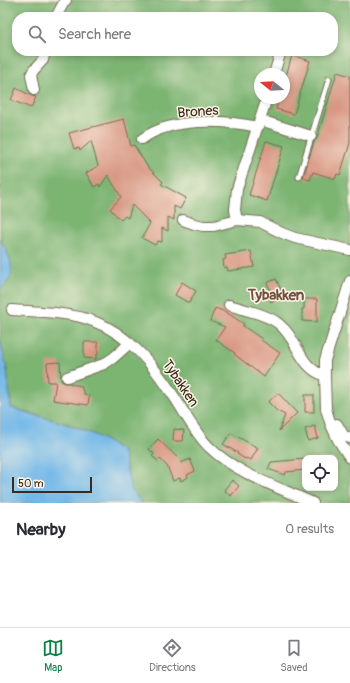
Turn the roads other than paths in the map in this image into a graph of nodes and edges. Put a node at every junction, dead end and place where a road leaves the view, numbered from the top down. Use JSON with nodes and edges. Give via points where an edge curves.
{"nodes":[{"id":1,"x":66,"y":0,"type":"edge"},
{"id":2,"x":59,"y":12,"type":"edge"},
{"id":3,"x":44,"y":56,"type":"edge"},
{"id":4,"x":279,"y":56,"type":"edge"},
{"id":5,"x":276,"y":68,"type":"edge"},
{"id":6,"x":329,"y":79,"type":"dead end"},
{"id":7,"x":34,"y":90,"type":"dead end"},
{"id":8,"x":265,"y":104,"type":"edge"},
{"id":9,"x":259,"y":123,"type":"junction"},
{"id":10,"x":311,"y":136,"type":"junction"},
{"id":11,"x":142,"y":139,"type":"dead end"},
{"id":12,"x":299,"y":177,"type":"dead end"},
{"id":13,"x":183,"y":220,"type":"dead end"},
{"id":14,"x":237,"y":220,"type":"junction"},
{"id":15,"x":350,"y":250,"type":"edge"},
{"id":16,"x":350,"y":281,"type":"edge"},
{"id":17,"x":229,"y":305,"type":"dead end"},
{"id":18,"x":12,"y":310,"type":"dead end"},
{"id":19,"x":130,"y":343,"type":"junction"},
{"id":20,"x":325,"y":376,"type":"junction"},
{"id":21,"x":67,"y":377,"type":"dead end"},
{"id":22,"x":331,"y":425,"type":"junction"},
{"id":23,"x":350,"y":438,"type":"edge"},
{"id":24,"x":350,"y":458,"type":"edge"},
{"id":25,"x":313,"y":503,"type":"edge"}],
"edges":[{"from":1,"to":2,"type":"street"},
{"from":3,"to":7,"type":"street","via":[[31,75]]},
{"from":4,"to":5,"type":"street"},
{"from":6,"to":10,"type":"lane"},
{"from":8,"to":9,"type":"street"},
{"from":9,"to":10,"type":"street","name":"Brones"},
{"from":9,"to":11,"type":"street","name":"Brones","via":[[182,124],[155,131]]},
{"from":9,"to":14,"type":"street","via":[[237,189]]},
{"from":10,"to":12,"type":"lane"},
{"from":13,"to":14,"type":"street","via":[[203,226],[214,226]]},
{"from":14,"to":15,"type":"street","via":[[260,222],[282,234]]},
{"from":16,"to":20,"type":"street","via":[[325,360]]},
{"from":17,"to":20,"type":"street","via":[[278,323],[287,332],[306,364],[316,373]]},
{"from":18,"to":19,"type":"street","name":"Tybakken","via":[[92,320],[110,328]]},
{"from":19,"to":21,"type":"street","via":[[104,364]]},
{"from":19,"to":25,"type":"street","name":"Tybakken","via":[[151,364],[210,448],[252,476]]},
{"from":20,"to":22,"type":"street","via":[[326,409]]},
{"from":22,"to":23,"type":"street","via":[[336,424],[344,436]]},
{"from":22,"to":24,"type":"street"}]}
